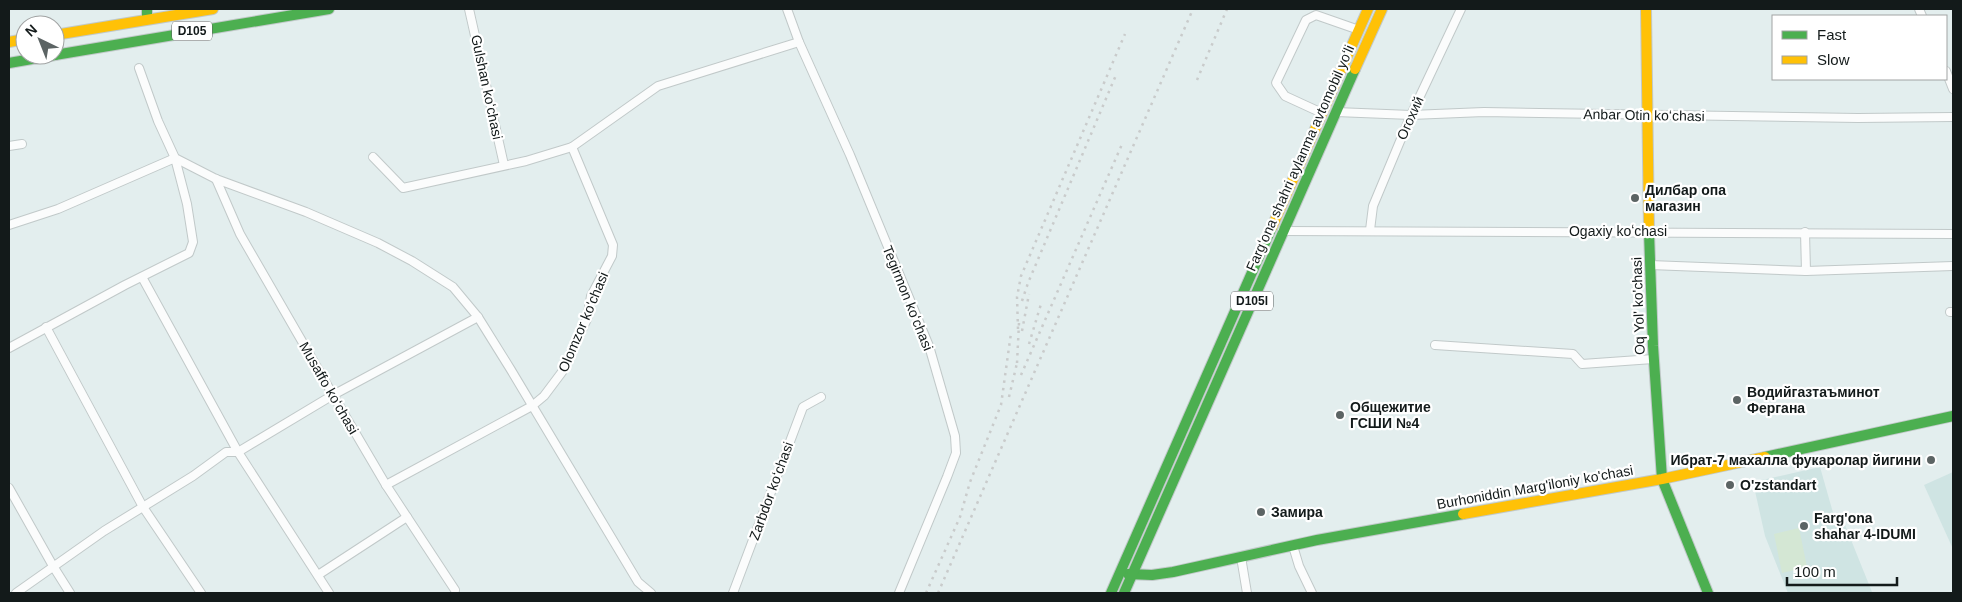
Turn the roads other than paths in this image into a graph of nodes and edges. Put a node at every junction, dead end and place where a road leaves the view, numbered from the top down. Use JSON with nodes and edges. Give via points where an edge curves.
{"nodes":[{"id":1,"x":213,"y":9,"type":"edge"},
{"id":2,"x":329,"y":9,"type":"edge"},
{"id":3,"x":469,"y":9,"type":"edge"},
{"id":4,"x":787,"y":9,"type":"edge"},
{"id":5,"x":1368,"y":9,"type":"edge"},
{"id":6,"x":1382,"y":9,"type":"edge"},
{"id":7,"x":1461,"y":9,"type":"edge"},
{"id":8,"x":1646,"y":9,"type":"edge"},
{"id":9,"x":147,"y":14,"type":"edge"},
{"id":10,"x":1359,"y":30,"type":"junction"},
{"id":11,"x":65,"y":32,"type":"edge"},
{"id":12,"x":153,"y":38,"type":"junction"},
{"id":13,"x":799,"y":42,"type":"junction"},
{"id":14,"x":65,"y":53,"type":"edge"},
{"id":15,"x":139,"y":68,"type":"dead end"},
{"id":16,"x":1947,"y":73,"type":"edge"},
{"id":17,"x":1953,"y":88,"type":"edge"},
{"id":18,"x":1336,"y":112,"type":"junction"},
{"id":19,"x":1322,"y":113,"type":"junction"},
{"id":20,"x":1411,"y":115,"type":"junction"},
{"id":21,"x":1648,"y":115,"type":"junction"},
{"id":22,"x":1953,"y":117,"type":"edge"},
{"id":23,"x":22,"y":144,"type":"dead end"},
{"id":24,"x":9,"y":146,"type":"edge"},
{"id":25,"x":572,"y":147,"type":"junction"},
{"id":26,"x":175,"y":158,"type":"junction"},
{"id":27,"x":373,"y":158,"type":"dead end"},
{"id":28,"x":504,"y":165,"type":"junction"},
{"id":29,"x":216,"y":179,"type":"junction"},
{"id":30,"x":9,"y":225,"type":"edge"},
{"id":31,"x":1282,"y":230,"type":"junction"},
{"id":32,"x":1370,"y":230,"type":"junction"},
{"id":33,"x":1649,"y":231,"type":"junction"},
{"id":34,"x":1805,"y":232,"type":"junction"},
{"id":35,"x":1953,"y":234,"type":"edge"},
{"id":36,"x":1650,"y":265,"type":"junction"},
{"id":37,"x":1953,"y":266,"type":"edge"},
{"id":38,"x":1806,"y":271,"type":"junction"},
{"id":39,"x":142,"y":277,"type":"junction"},
{"id":40,"x":478,"y":317,"type":"junction"},
{"id":41,"x":46,"y":327,"type":"junction"},
{"id":42,"x":1434,"y":345,"type":"dead end"},
{"id":43,"x":9,"y":348,"type":"edge"},
{"id":44,"x":1654,"y":359,"type":"junction"},
{"id":45,"x":333,"y":396,"type":"junction"},
{"id":46,"x":821,"y":397,"type":"dead end"},
{"id":47,"x":532,"y":406,"type":"junction"},
{"id":48,"x":1953,"y":416,"type":"edge"},
{"id":49,"x":238,"y":452,"type":"junction"},
{"id":50,"x":1662,"y":479,"type":"junction"},
{"id":51,"x":386,"y":485,"type":"junction"},
{"id":52,"x":9,"y":488,"type":"edge"},
{"id":53,"x":142,"y":507,"type":"junction"},
{"id":54,"x":407,"y":517,"type":"junction"},
{"id":55,"x":1293,"y":546,"type":"junction"},
{"id":56,"x":1241,"y":557,"type":"junction"},
{"id":57,"x":53,"y":566,"type":"junction"},
{"id":58,"x":1120,"y":572,"type":"junction"},
{"id":59,"x":318,"y":575,"type":"junction"},
{"id":60,"x":1132,"y":575,"type":"junction"},
{"id":61,"x":455,"y":590,"type":"dead end"},
{"id":62,"x":16,"y":593,"type":"edge"},
{"id":63,"x":70,"y":593,"type":"edge"},
{"id":64,"x":201,"y":593,"type":"edge"},
{"id":65,"x":329,"y":593,"type":"edge"},
{"id":66,"x":651,"y":593,"type":"edge"},
{"id":67,"x":733,"y":593,"type":"edge"},
{"id":68,"x":899,"y":593,"type":"edge"},
{"id":69,"x":1111,"y":593,"type":"edge"},
{"id":70,"x":1124,"y":593,"type":"edge"},
{"id":71,"x":1247,"y":593,"type":"edge"},
{"id":72,"x":1312,"y":593,"type":"edge"},
{"id":73,"x":1708,"y":593,"type":"edge"}],
"edges":[{"from":1,"to":9,"type":"main road","number":"D105"},
{"from":2,"to":12,"type":"main road","number":"D105"},
{"from":3,"to":28,"type":"street","name":"Gulshan koʻchasi"},
{"from":4,"to":13,"type":"street","name":"Tegirmon koʻchasi"},
{"from":5,"to":10,"type":"main road","name":"Fargʻona shahri aylanma avtomobil yoʻli","number":"D105l"},
{"from":6,"to":18,"type":"main road","name":"Fargʻona shahri aylanma avtomobil yoʻli","number":"D105l"},
{"from":7,"to":20,"type":"street","name":"Огохий"},
{"from":8,"to":21,"type":"main road","name":"Oq Yol' ko'chasi"},
{"from":9,"to":11,"type":"main road","number":"D105"},
{"from":9,"to":12,"type":"main road"},
{"from":10,"to":19,"type":"main road","name":"Fargʻona shahri aylanma avtomobil yoʻli","number":"D105l"},
{"from":10,"to":19,"type":"street","via":[[1316,14],[1306,20],[1276,83],[1285,96]]},
{"from":12,"to":14,"type":"main road","number":"D105"},
{"from":13,"to":25,"type":"street","via":[[658,86]]},
{"from":13,"to":68,"type":"street","name":"Tegirmon koʻchasi","via":[[929,346],[955,436],[956,453],[948,477]]},
{"from":15,"to":26,"type":"street"},
{"from":16,"to":17,"type":"street"},
{"from":18,"to":20,"type":"street","name":"Anbar Otin koʻchasi"},
{"from":18,"to":31,"type":"main road","name":"Fargʻona shahri aylanma avtomobil yoʻli","number":"D105l"},
{"from":19,"to":58,"type":"main road","name":"Fargʻona shahri aylanma avtomobil yoʻli","number":"D105l"},
{"from":20,"to":21,"type":"street","name":"Anbar Otin koʻchasi","via":[[1484,112]]},
{"from":20,"to":32,"type":"street","name":"Огохий","via":[[1373,206]]},
{"from":21,"to":22,"type":"street","name":"Anbar Otin koʻchasi"},
{"from":21,"to":33,"type":"main road","name":"Oq Yol' ko'chasi"},
{"from":23,"to":24,"type":"street"},
{"from":25,"to":28,"type":"street"},
{"from":25,"to":47,"type":"street","name":"Olomzor ko'chasi","via":[[613,245],[612,256],[591,296],[587,319],[562,372]]},
{"from":26,"to":29,"type":"street"},
{"from":26,"to":30,"type":"street","via":[[58,209]]},
{"from":26,"to":39,"type":"street","via":[[193,242],[188,253]]},
{"from":27,"to":28,"type":"street","via":[[403,188]]},
{"from":29,"to":40,"type":"street","via":[[378,243],[453,287]]},
{"from":29,"to":45,"type":"street","name":"Musaffo koʻchasi","via":[[240,234]]},
{"from":31,"to":32,"type":"street","name":"Ogaxiy koʻchasi"},
{"from":31,"to":60,"type":"main road","name":"Fargʻona shahri aylanma avtomobil yoʻli","number":"D105l","via":[[1213,395]]},
{"from":32,"to":33,"type":"street","name":"Ogaxiy koʻchasi"},
{"from":33,"to":34,"type":"street","name":"Ogaxiy koʻchasi"},
{"from":33,"to":36,"type":"main road","name":"Oq Yol' ko'chasi"},
{"from":34,"to":35,"type":"street","name":"Ogaxiy koʻchasi"},
{"from":34,"to":38,"type":"street"},
{"from":36,"to":38,"type":"street"},
{"from":36,"to":44,"type":"main road","name":"Oq Yol' ko'chasi"},
{"from":37,"to":38,"type":"street"},
{"from":39,"to":41,"type":"street"},
{"from":39,"to":49,"type":"street"},
{"from":40,"to":45,"type":"street"},
{"from":40,"to":47,"type":"street"},
{"from":41,"to":43,"type":"street"},
{"from":41,"to":53,"type":"street"},
{"from":42,"to":44,"type":"street","via":[[1574,354],[1582,364]]},
{"from":44,"to":50,"type":"main road","name":"Oq Yol' ko'chasi"},
{"from":45,"to":49,"type":"street"},
{"from":45,"to":51,"type":"street","name":"Musaffo koʻchasi"},
{"from":46,"to":67,"type":"street","name":"Zarbdor koʻchasi","via":[[802,407]]},
{"from":47,"to":51,"type":"street","name":"Olomzor ko'chasi"},
{"from":47,"to":66,"type":"street","via":[[638,582]]},
{"from":48,"to":50,"type":"main road","name":"Burhoniddin Marg'iloniy ko'chasi"},
{"from":49,"to":53,"type":"street","via":[[226,452]]},
{"from":49,"to":59,"type":"street"},
{"from":50,"to":55,"type":"main road","name":"Burhoniddin Marg'iloniy ko'chasi"},
{"from":50,"to":73,"type":"main road","name":"Oq Yol' ko'chasi"},
{"from":51,"to":54,"type":"street","name":"Musaffo koʻchasi"},
{"from":52,"to":57,"type":"street"},
{"from":53,"to":57,"type":"street"},
{"from":53,"to":64,"type":"street"},
{"from":54,"to":59,"type":"street"},
{"from":54,"to":61,"type":"street","name":"Musaffo koʻchasi"},
{"from":55,"to":56,"type":"main road","name":"Burhoniddin Marg'iloniy ko'chasi"},
{"from":55,"to":72,"type":"street"},
{"from":56,"to":60,"type":"main road","name":"Burhoniddin Marg'iloniy ko'chasi","via":[[1173,572]]},
{"from":56,"to":71,"type":"street"},
{"from":57,"to":62,"type":"street"},
{"from":57,"to":63,"type":"street"},
{"from":58,"to":60,"type":"main road","name":"Burhoniddin Marg'iloniy ko'chasi"},
{"from":58,"to":69,"type":"main road","name":"Fargʻona shahri aylanma avtomobil yoʻli","number":"D105l"},
{"from":59,"to":65,"type":"street"},
{"from":60,"to":70,"type":"main road","name":"Fargʻona shahri aylanma avtomobil yoʻli","number":"D105l"}]}
